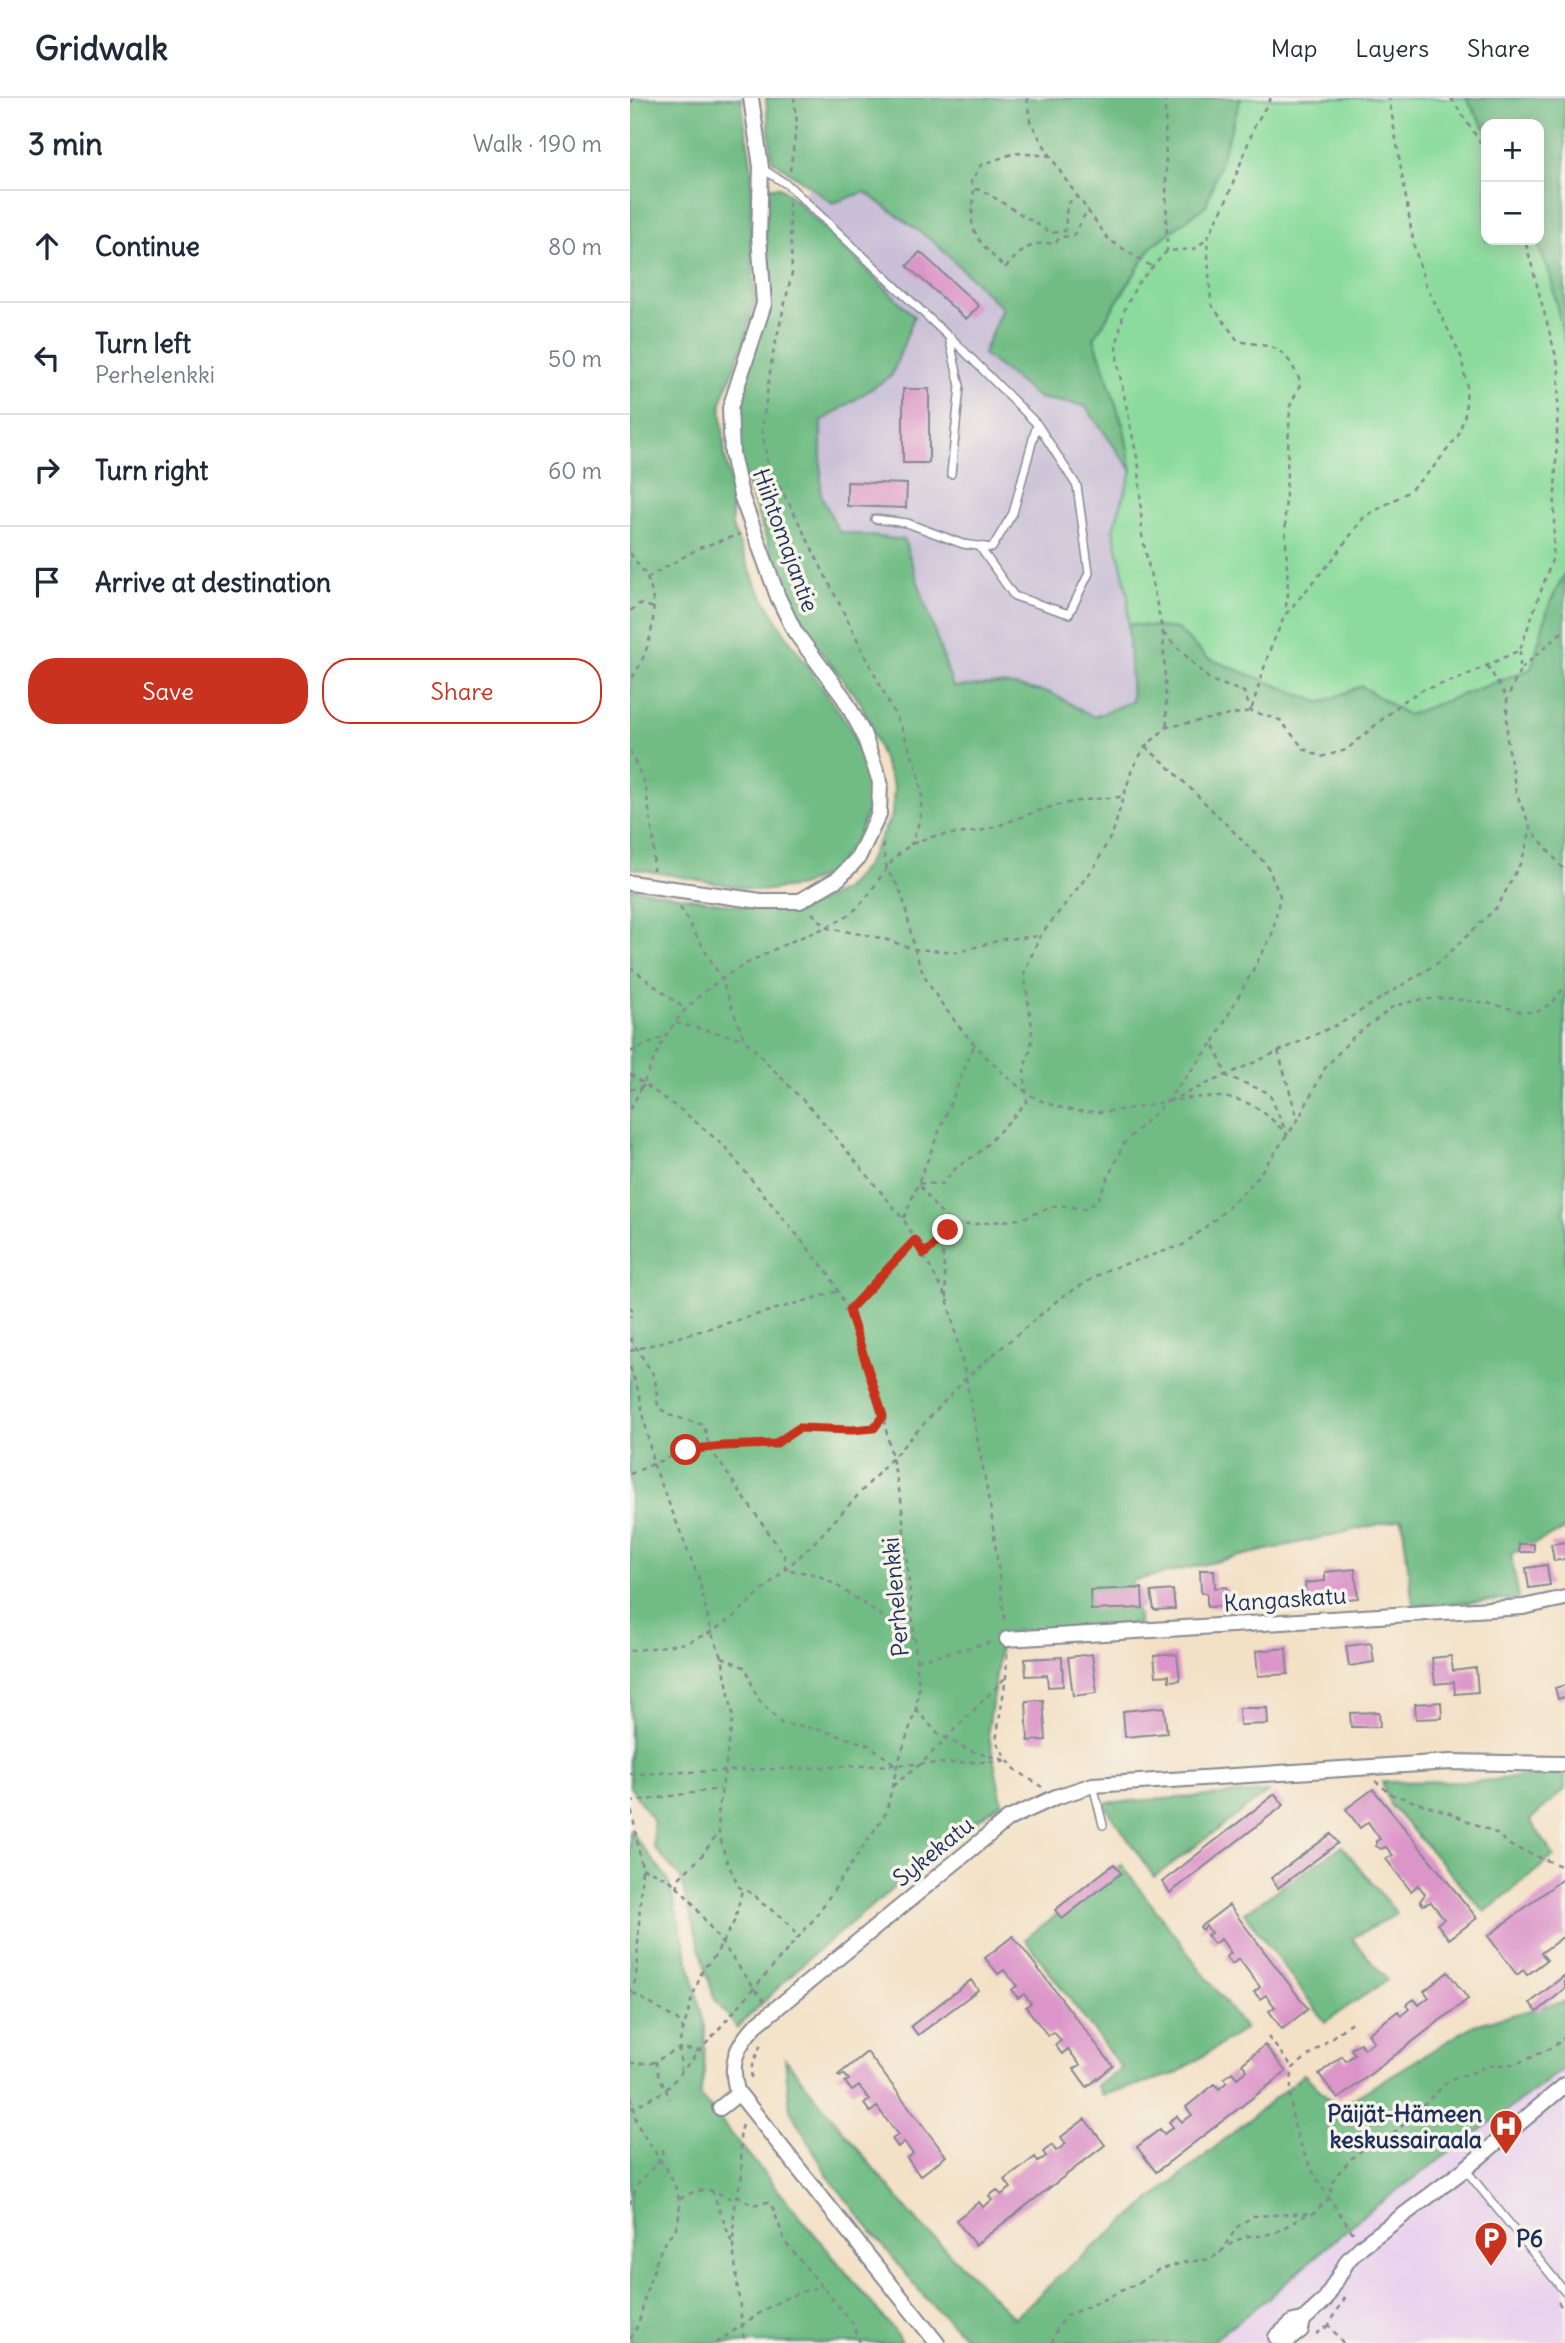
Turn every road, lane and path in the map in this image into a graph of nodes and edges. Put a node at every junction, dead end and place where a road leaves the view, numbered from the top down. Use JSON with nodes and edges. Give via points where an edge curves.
{"nodes":[{"id":1,"x":635,"y":98,"type":"edge"},
{"id":2,"x":751,"y":98,"type":"edge"},
{"id":3,"x":794,"y":98,"type":"edge"},
{"id":4,"x":1027,"y":98,"type":"edge"},
{"id":5,"x":1165,"y":98,"type":"edge"},
{"id":6,"x":1271,"y":98,"type":"edge"},
{"id":7,"x":1389,"y":98,"type":"edge"},
{"id":8,"x":1451,"y":98,"type":"edge"},
{"id":9,"x":630,"y":103,"type":"edge"},
{"id":10,"x":1481,"y":143,"type":"edge"},
{"id":11,"x":1051,"y":156,"type":"junction"},
{"id":12,"x":761,"y":167,"type":"junction"},
{"id":13,"x":788,"y":185,"type":"junction"},
{"id":14,"x":975,"y":189,"type":"junction"},
{"id":15,"x":1078,"y":196,"type":"junction"},
{"id":16,"x":1088,"y":209,"type":"junction"},
{"id":17,"x":1207,"y":239,"type":"junction"},
{"id":18,"x":1526,"y":245,"type":"edge"},
{"id":19,"x":1167,"y":251,"type":"junction"},
{"id":20,"x":1151,"y":266,"type":"junction"},
{"id":21,"x":949,"y":337,"type":"junction"},
{"id":22,"x":1037,"y":424,"type":"junction"},
{"id":23,"x":951,"y":474,"type":"dead end"},
{"id":24,"x":875,"y":519,"type":"dead end"},
{"id":25,"x":754,"y":530,"type":"junction"},
{"id":26,"x":979,"y":546,"type":"junction"},
{"id":27,"x":630,"y":553,"type":"edge"},
{"id":28,"x":647,"y":578,"type":"junction"},
{"id":29,"x":654,"y":608,"type":"junction"},
{"id":30,"x":630,"y":611,"type":"edge"},
{"id":31,"x":1285,"y":615,"type":"junction"},
{"id":32,"x":1565,"y":629,"type":"edge"},
{"id":33,"x":1163,"y":634,"type":"junction"},
{"id":34,"x":1520,"y":650,"type":"junction"},
{"id":35,"x":1487,"y":665,"type":"junction"},
{"id":36,"x":1520,"y":670,"type":"junction"},
{"id":37,"x":630,"y":681,"type":"edge"},
{"id":38,"x":1507,"y":699,"type":"junction"},
{"id":39,"x":1251,"y":711,"type":"junction"},
{"id":40,"x":1167,"y":727,"type":"junction"},
{"id":41,"x":1145,"y":747,"type":"junction"},
{"id":42,"x":630,"y":751,"type":"edge"},
{"id":43,"x":1123,"y":797,"type":"junction"},
{"id":44,"x":1531,"y":829,"type":"junction"},
{"id":45,"x":883,"y":841,"type":"dead end"},
{"id":46,"x":911,"y":845,"type":"junction"},
{"id":47,"x":886,"y":868,"type":"junction"},
{"id":48,"x":1565,"y":871,"type":"edge"},
{"id":49,"x":630,"y":883,"type":"edge"},
{"id":50,"x":652,"y":887,"type":"junction"},
{"id":51,"x":676,"y":889,"type":"junction"},
{"id":52,"x":800,"y":901,"type":"junction"},
{"id":53,"x":828,"y":928,"type":"junction"},
{"id":54,"x":1040,"y":936,"type":"junction"},
{"id":55,"x":914,"y":949,"type":"junction"},
{"id":56,"x":630,"y":967,"type":"edge"},
{"id":57,"x":721,"y":978,"type":"junction"},
{"id":58,"x":1565,"y":986,"type":"edge"},
{"id":59,"x":685,"y":1010,"type":"junction"},
{"id":60,"x":675,"y":1023,"type":"junction"},
{"id":61,"x":666,"y":1036,"type":"junction"},
{"id":62,"x":744,"y":1039,"type":"junction"},
{"id":63,"x":975,"y":1043,"type":"junction"},
{"id":64,"x":1213,"y":1043,"type":"junction"},
{"id":65,"x":1278,"y":1051,"type":"junction"},
{"id":66,"x":630,"y":1052,"type":"edge"},
{"id":67,"x":630,"y":1074,"type":"edge"},
{"id":68,"x":1227,"y":1076,"type":"junction"},
{"id":69,"x":645,"y":1084,"type":"junction"},
{"id":70,"x":630,"y":1090,"type":"edge"},
{"id":71,"x":1025,"y":1091,"type":"junction"},
{"id":72,"x":1166,"y":1102,"type":"junction"},
{"id":73,"x":630,"y":1109,"type":"edge"},
{"id":74,"x":1298,"y":1120,"type":"junction"},
{"id":75,"x":1288,"y":1135,"type":"junction"},
{"id":76,"x":918,"y":1183,"type":"junction"},
{"id":77,"x":904,"y":1220,"type":"junction"},
{"id":78,"x":941,"y":1239,"type":"junction"},
{"id":79,"x":915,"y":1240,"type":"junction"},
{"id":80,"x":924,"y":1254,"type":"junction"},
{"id":81,"x":839,"y":1291,"type":"junction"},
{"id":82,"x":947,"y":1298,"type":"junction"},
{"id":83,"x":630,"y":1307,"type":"edge"},
{"id":84,"x":849,"y":1310,"type":"junction"},
{"id":85,"x":630,"y":1317,"type":"edge"},
{"id":86,"x":630,"y":1338,"type":"edge"},
{"id":87,"x":638,"y":1349,"type":"junction"},
{"id":88,"x":630,"y":1351,"type":"edge"},
{"id":89,"x":630,"y":1367,"type":"edge"},
{"id":90,"x":966,"y":1378,"type":"junction"},
{"id":91,"x":883,"y":1416,"type":"junction"},
{"id":92,"x":709,"y":1447,"type":"junction"},
{"id":93,"x":893,"y":1458,"type":"junction"},
{"id":94,"x":653,"y":1463,"type":"junction"},
{"id":95,"x":630,"y":1475,"type":"edge"},
{"id":96,"x":785,"y":1569,"type":"junction"},
{"id":97,"x":1565,"y":1598,"type":"edge"},
{"id":98,"x":711,"y":1632,"type":"junction"},
{"id":99,"x":915,"y":1639,"type":"junction"},
{"id":100,"x":1007,"y":1639,"type":"junction"},
{"id":101,"x":630,"y":1651,"type":"edge"},
{"id":102,"x":722,"y":1657,"type":"junction"},
{"id":103,"x":916,"y":1660,"type":"junction"},
{"id":104,"x":1006,"y":1677,"type":"junction"},
{"id":105,"x":916,"y":1709,"type":"junction"},
{"id":106,"x":947,"y":1737,"type":"junction"},
{"id":107,"x":1007,"y":1761,"type":"junction"},
{"id":108,"x":920,"y":1765,"type":"junction"},
{"id":109,"x":1565,"y":1765,"type":"edge"},
{"id":110,"x":897,"y":1766,"type":"junction"},
{"id":111,"x":724,"y":1771,"type":"junction"},
{"id":112,"x":630,"y":1774,"type":"edge"},
{"id":113,"x":1383,"y":1776,"type":"dead end"},
{"id":114,"x":1093,"y":1785,"type":"junction"},
{"id":115,"x":893,"y":1786,"type":"junction"},
{"id":116,"x":720,"y":1789,"type":"junction"},
{"id":117,"x":1056,"y":1797,"type":"junction"},
{"id":118,"x":630,"y":1802,"type":"edge"},
{"id":119,"x":1102,"y":1825,"type":"dead end"},
{"id":120,"x":719,"y":1833,"type":"junction"},
{"id":121,"x":1565,"y":1866,"type":"edge"},
{"id":122,"x":642,"y":1868,"type":"junction"},
{"id":123,"x":677,"y":1888,"type":"junction"},
{"id":124,"x":742,"y":1890,"type":"junction"},
{"id":125,"x":797,"y":1939,"type":"junction"},
{"id":126,"x":720,"y":1943,"type":"junction"},
{"id":127,"x":755,"y":1988,"type":"junction"},
{"id":128,"x":630,"y":1993,"type":"edge"},
{"id":129,"x":1354,"y":2020,"type":"dead end"},
{"id":130,"x":684,"y":2030,"type":"junction"},
{"id":131,"x":1565,"y":2036,"type":"edge"},
{"id":132,"x":1268,"y":2037,"type":"dead end"},
{"id":133,"x":680,"y":2048,"type":"junction"},
{"id":134,"x":699,"y":2051,"type":"junction"},
{"id":135,"x":656,"y":2061,"type":"junction"},
{"id":136,"x":630,"y":2063,"type":"edge"},
{"id":137,"x":1293,"y":2068,"type":"junction"},
{"id":138,"x":681,"y":2075,"type":"junction"},
{"id":139,"x":1565,"y":2085,"type":"edge"},
{"id":140,"x":665,"y":2091,"type":"junction"},
{"id":141,"x":739,"y":2093,"type":"junction"},
{"id":142,"x":630,"y":2097,"type":"edge"},
{"id":143,"x":670,"y":2099,"type":"dead end"},
{"id":144,"x":635,"y":2105,"type":"junction"},
{"id":145,"x":749,"y":2107,"type":"junction"},
{"id":146,"x":720,"y":2108,"type":"dead end"},
{"id":147,"x":630,"y":2109,"type":"edge"},
{"id":148,"x":664,"y":2148,"type":"dead end"},
{"id":149,"x":660,"y":2155,"type":"junction"},
{"id":150,"x":1465,"y":2169,"type":"junction"},
{"id":151,"x":712,"y":2190,"type":"junction"},
{"id":152,"x":737,"y":2196,"type":"junction"},
{"id":153,"x":680,"y":2199,"type":"junction"},
{"id":154,"x":1328,"y":2199,"type":"junction"},
{"id":155,"x":630,"y":2204,"type":"edge"},
{"id":156,"x":1314,"y":2213,"type":"junction"},
{"id":157,"x":733,"y":2245,"type":"junction"},
{"id":158,"x":1362,"y":2246,"type":"junction"},
{"id":159,"x":1218,"y":2256,"type":"junction"},
{"id":160,"x":823,"y":2287,"type":"junction"},
{"id":161,"x":1349,"y":2292,"type":"dead end"},
{"id":162,"x":1565,"y":2292,"type":"edge"},
{"id":163,"x":741,"y":2324,"type":"junction"},
{"id":164,"x":630,"y":2339,"type":"edge"},
{"id":165,"x":1280,"y":2340,"type":"edge"},
{"id":166,"x":716,"y":2343,"type":"edge"},
{"id":167,"x":744,"y":2343,"type":"edge"},
{"id":168,"x":860,"y":2343,"type":"edge"},
{"id":169,"x":937,"y":2343,"type":"edge"},
{"id":170,"x":1052,"y":2343,"type":"edge"},
{"id":171,"x":1343,"y":2343,"type":"edge"}],
"edges":[{"from":1,"to":9,"type":"path"},
{"from":2,"to":12,"type":"street","name":"Hiihtomajantie"},
{"from":3,"to":13,"type":"path","via":[[797,123]]},
{"from":4,"to":11,"type":"path","via":[[1030,121]]},
{"from":5,"to":19,"type":"path"},
{"from":6,"to":17,"type":"path"},
{"from":7,"to":31,"type":"path","via":[[1414,246],[1425,284],[1461,356],[1467,387],[1465,414],[1458,436],[1432,469],[1408,492],[1364,517]]},
{"from":8,"to":10,"type":"path"},
{"from":11,"to":14,"type":"path","via":[[1015,153],[981,164],[971,182]]},
{"from":11,"to":15,"type":"path"},
{"from":12,"to":13,"type":"lane"},
{"from":12,"to":25,"type":"street","name":"Hiihtomajantie","via":[[759,236],[764,304],[730,408],[732,454]]},
{"from":13,"to":21,"type":"lane"},
{"from":13,"to":46,"type":"path","via":[[792,273],[772,358],[762,429],[768,466],[902,729],[918,771],[920,819]]},
{"from":14,"to":15,"type":"path","via":[[1051,233],[1065,232],[1067,204]]},
{"from":14,"to":16,"type":"path","via":[[974,227],[1005,268],[1026,248],[1073,236]]},
{"from":15,"to":16,"type":"path"},
{"from":16,"to":20,"type":"path","via":[[1109,240]]},
{"from":17,"to":19,"type":"path","via":[[1194,249]]},
{"from":17,"to":31,"type":"path","via":[[1211,304],[1238,341],[1274,348],[1289,358],[1301,383],[1290,406]]},
{"from":18,"to":34,"type":"path","via":[[1559,368],[1553,557]]},
{"from":19,"to":20,"type":"path"},
{"from":20,"to":33,"type":"path","via":[[1124,311],[1116,348],[1139,467],[1142,535]]},
{"from":21,"to":22,"type":"lane"},
{"from":21,"to":23,"type":"lane","via":[[960,386]]},
{"from":22,"to":26,"type":"lane","via":[[1013,513],[992,548]]},
{"from":22,"to":26,"type":"lane","via":[[1077,486],[1089,573],[1069,614],[1014,596]]},
{"from":24,"to":26,"type":"lane","via":[[907,523]]},
{"from":25,"to":28,"type":"path","via":[[699,548]]},
{"from":25,"to":52,"type":"street","name":"Hiihtomajantie","via":[[795,632],[844,698],[863,733],[880,782],[878,814],[858,858],[839,878]]},
{"from":27,"to":28,"type":"path"},
{"from":28,"to":29,"type":"path"},
{"from":29,"to":30,"type":"path","via":[[639,604]]},
{"from":29,"to":37,"type":"path","via":[[648,643]]},
{"from":31,"to":39,"type":"path"},
{"from":32,"to":36,"type":"path"},
{"from":33,"to":39,"type":"path","via":[[1210,680],[1244,692]]},
{"from":33,"to":40,"type":"path"},
{"from":34,"to":35,"type":"path"},
{"from":34,"to":36,"type":"path"},
{"from":35,"to":38,"type":"path"},
{"from":35,"to":39,"type":"path","via":[[1422,690],[1346,750],[1321,757],[1304,749],[1280,720]]},
{"from":36,"to":38,"type":"path"},
{"from":38,"to":44,"type":"path","via":[[1507,739],[1516,792]]},
{"from":39,"to":40,"type":"path"},
{"from":40,"to":41,"type":"path"},
{"from":41,"to":43,"type":"path"},
{"from":41,"to":64,"type":"path","via":[[1266,865],[1280,895],[1272,935]]},
{"from":42,"to":50,"type":"path","via":[[645,784],[654,842]]},
{"from":43,"to":46,"type":"path","via":[[1047,808],[983,830],[940,834]]},
{"from":43,"to":54,"type":"path","via":[[1113,832],[1095,866]]},
{"from":44,"to":48,"type":"path"},
{"from":44,"to":65,"type":"path","via":[[1522,860],[1498,906],[1441,961],[1341,1023]]},
{"from":45,"to":47,"type":"path"},
{"from":46,"to":47,"type":"path"},
{"from":47,"to":53,"type":"path","via":[[858,909]]},
{"from":47,"to":55,"type":"path","via":[[900,891]]},
{"from":49,"to":50,"type":"street"},
{"from":50,"to":51,"type":"street"},
{"from":51,"to":52,"type":"street","via":[[761,901]]},
{"from":51,"to":57,"type":"path","via":[[681,912]]},
{"from":52,"to":53,"type":"path"},
{"from":53,"to":55,"type":"path"},
{"from":53,"to":57,"type":"path"},
{"from":54,"to":55,"type":"path","via":[[1004,939],[958,952]]},
{"from":54,"to":71,"type":"path","via":[[1024,973],[1032,1027]]},
{"from":55,"to":63,"type":"path","via":[[944,1010]]},
{"from":56,"to":59,"type":"path"},
{"from":57,"to":59,"type":"path"},
{"from":57,"to":62,"type":"path"},
{"from":58,"to":74,"type":"path","via":[[1553,1002],[1537,1012],[1446,998],[1394,1006],[1352,1038],[1325,1068]]},
{"from":59,"to":60,"type":"path"},
{"from":60,"to":61,"type":"path"},
{"from":60,"to":62,"type":"path"},
{"from":61,"to":66,"type":"path"},
{"from":61,"to":69,"type":"path"},
{"from":62,"to":77,"type":"path","via":[[818,1116]]},
{"from":63,"to":71,"type":"path"},
{"from":63,"to":76,"type":"path"},
{"from":64,"to":68,"type":"path"},
{"from":64,"to":72,"type":"path"},
{"from":65,"to":68,"type":"path"},
{"from":65,"to":74,"type":"path"},
{"from":67,"to":69,"type":"path","name":"Perhelenkki"},
{"from":68,"to":72,"type":"path"},
{"from":68,"to":75,"type":"path","via":[[1269,1093]]},
{"from":69,"to":70,"type":"path"},
{"from":69,"to":73,"type":"path"},
{"from":69,"to":81,"type":"path","name":"Perhelenkki","via":[[724,1146]]},
{"from":71,"to":72,"type":"path","via":[[1070,1110],[1094,1112]]},
{"from":71,"to":76,"type":"path","via":[[1027,1102],[981,1151],[942,1184]]},
{"from":72,"to":75,"type":"path","via":[[1208,1097],[1237,1100],[1259,1109]]},
{"from":72,"to":78,"type":"path","via":[[1124,1143],[1097,1201],[1085,1209],[1058,1206],[1020,1219],[958,1226]]},
{"from":74,"to":75,"type":"path"},
{"from":75,"to":90,"type":"path","via":[[1253,1183],[1183,1245],[1107,1270],[1060,1298]]},
{"from":76,"to":77,"type":"path"},
{"from":76,"to":78,"type":"path","via":[[948,1220]]},
{"from":77,"to":79,"type":"path"},
{"from":78,"to":80,"type":"path"},
{"from":78,"to":82,"type":"path"},
{"from":79,"to":80,"type":"path"},
{"from":79,"to":84,"type":"path"},
{"from":80,"to":82,"type":"path"},
{"from":81,"to":84,"type":"path","name":"Perhelenkki"},
{"from":81,"to":87,"type":"path"},
{"from":82,"to":90,"type":"path"},
{"from":83,"to":85,"type":"path"},
{"from":84,"to":91,"type":"path","name":"Perhelenkki"},
{"from":86,"to":87,"type":"path"},
{"from":87,"to":88,"type":"path"},
{"from":87,"to":92,"type":"path","via":[[655,1377],[658,1407],[704,1425]]},
{"from":89,"to":94,"type":"path"},
{"from":90,"to":93,"type":"path"},
{"from":90,"to":100,"type":"path","via":[[991,1511]]},
{"from":91,"to":92,"type":"path","via":[[874,1428],[799,1428],[775,1444]]},
{"from":91,"to":93,"type":"path","name":"Perhelenkki"},
{"from":92,"to":94,"type":"path"},
{"from":92,"to":96,"type":"path","via":[[785,1555]]},
{"from":93,"to":96,"type":"path"},
{"from":93,"to":99,"type":"path","name":"Perhelenkki"},
{"from":94,"to":95,"type":"path"},
{"from":94,"to":98,"type":"path","via":[[699,1579]]},
{"from":96,"to":98,"type":"path"},
{"from":96,"to":99,"type":"path","via":[[818,1575]]},
{"from":97,"to":100,"type":"street","name":"Kangaskatu","via":[[1523,1607]]},
{"from":98,"to":101,"type":"path","via":[[686,1643]]},
{"from":98,"to":102,"type":"path"},
{"from":99,"to":103,"type":"path","name":"Perhelenkki"},
{"from":100,"to":103,"type":"path"},
{"from":100,"to":104,"type":"path"},
{"from":102,"to":110,"type":"path","via":[[746,1668],[757,1698],[782,1724],[814,1728],[869,1745]]},
{"from":102,"to":111,"type":"path","via":[[733,1716]]},
{"from":103,"to":105,"type":"path","name":"Perhelenkki"},
{"from":104,"to":106,"type":"path"},
{"from":104,"to":107,"type":"path","via":[[996,1741]]},
{"from":105,"to":106,"type":"path","via":[[938,1734]]},
{"from":105,"to":110,"type":"path","name":"Perhelenkki"},
{"from":106,"to":107,"type":"path","via":[[968,1750]]},
{"from":106,"to":108,"type":"path"},
{"from":107,"to":108,"type":"path"},
{"from":107,"to":117,"type":"path"},
{"from":108,"to":110,"type":"path"},
{"from":108,"to":115,"type":"path"},
{"from":109,"to":114,"type":"street","name":"Sykekatu","via":[[1450,1762]]},
{"from":110,"to":111,"type":"path"},
{"from":110,"to":115,"type":"path","name":"Perhelenkki"},
{"from":111,"to":112,"type":"path"},
{"from":111,"to":116,"type":"path"},
{"from":113,"to":121,"type":"path","via":[[1370,1777],[1393,1795],[1447,1812],[1494,1832],[1511,1846]]},
{"from":114,"to":117,"type":"street","name":"Sykekatu"},
{"from":114,"to":119,"type":"lane"},
{"from":115,"to":125,"type":"path","name":"Perhelenkki","via":[[887,1812]]},
{"from":116,"to":118,"type":"path"},
{"from":116,"to":120,"type":"path"},
{"from":117,"to":141,"type":"street","name":"Sykekatu","via":[[1008,1819],[756,2025],[734,2059],[732,2074]]},
{"from":118,"to":122,"type":"path"},
{"from":120,"to":123,"type":"path","via":[[680,1877]]},
{"from":120,"to":124,"type":"path"},
{"from":122,"to":123,"type":"path","via":[[669,1879]]},
{"from":122,"to":128,"type":"path","via":[[636,1978]]},
{"from":123,"to":126,"type":"path"},
{"from":124,"to":125,"type":"path","via":[[782,1917]]},
{"from":124,"to":126,"type":"path","via":[[734,1920]]},
{"from":125,"to":127,"type":"path","name":"Perhelenkki"},
{"from":126,"to":127,"type":"path"},
{"from":126,"to":130,"type":"path","via":[[703,1969]]},
{"from":127,"to":134,"type":"path","name":"Perhelenkki"},
{"from":128,"to":130,"type":"path","via":[[646,1999]]},
{"from":129,"to":137,"type":"path"},
{"from":130,"to":133,"type":"path"},
{"from":131,"to":154,"type":"path","via":[[1530,2058],[1486,2066],[1446,2083],[1390,2135],[1361,2150],[1335,2177]]},
{"from":132,"to":137,"type":"path"},
{"from":133,"to":134,"type":"path"},
{"from":133,"to":135,"type":"path"},
{"from":133,"to":138,"type":"path"},
{"from":134,"to":138,"type":"path","name":"Perhelenkki"},
{"from":135,"to":136,"type":"path"},
{"from":135,"to":140,"type":"path"},
{"from":137,"to":154,"type":"path","via":[[1294,2124],[1312,2174]]},
{"from":138,"to":140,"type":"path","name":"Perhelenkki"},
{"from":139,"to":150,"type":"street"},
{"from":140,"to":143,"type":"path"},
{"from":140,"to":144,"type":"path","name":"Perhelenkki"},
{"from":141,"to":145,"type":"street","name":"Sykekatu"},
{"from":141,"to":146,"type":"street"},
{"from":142,"to":144,"type":"path"},
{"from":144,"to":147,"type":"path","name":"Perhelenkki"},
{"from":144,"to":149,"type":"path","via":[[637,2123]]},
{"from":145,"to":152,"type":"path","via":[[740,2131],[742,2175]]},
{"from":145,"to":169,"type":"street","name":"Sykekatu"},
{"from":148,"to":149,"type":"path"},
{"from":149,"to":153,"type":"path"},
{"from":149,"to":155,"type":"path","via":[[638,2184]]},
{"from":150,"to":158,"type":"street"},
{"from":150,"to":162,"type":"lane"},
{"from":151,"to":152,"type":"path","via":[[726,2199]]},
{"from":151,"to":153,"type":"path","via":[[690,2192]]},
{"from":151,"to":157,"type":"path"},
{"from":152,"to":157,"type":"path"},
{"from":152,"to":160,"type":"path","via":[[752,2205],[772,2205],[785,2242]]},
{"from":153,"to":164,"type":"path","via":[[678,2223],[660,2254],[638,2327]]},
{"from":154,"to":156,"type":"path"},
{"from":154,"to":158,"type":"path"},
{"from":156,"to":159,"type":"path","via":[[1276,2232],[1235,2241]]},
{"from":156,"to":159,"type":"path","via":[[1253,2216],[1237,2227]]},
{"from":157,"to":163,"type":"path"},
{"from":158,"to":165,"type":"street","via":[[1348,2260],[1325,2300],[1303,2320],[1293,2322]]},
{"from":159,"to":170,"type":"path","via":[[1158,2270],[1066,2316]]},
{"from":160,"to":163,"type":"path","via":[[784,2299]]},
{"from":160,"to":168,"type":"path","via":[[853,2324]]},
{"from":161,"to":171,"type":"path","via":[[1329,2325]]},
{"from":163,"to":166,"type":"path"},
{"from":163,"to":167,"type":"path"}]}
